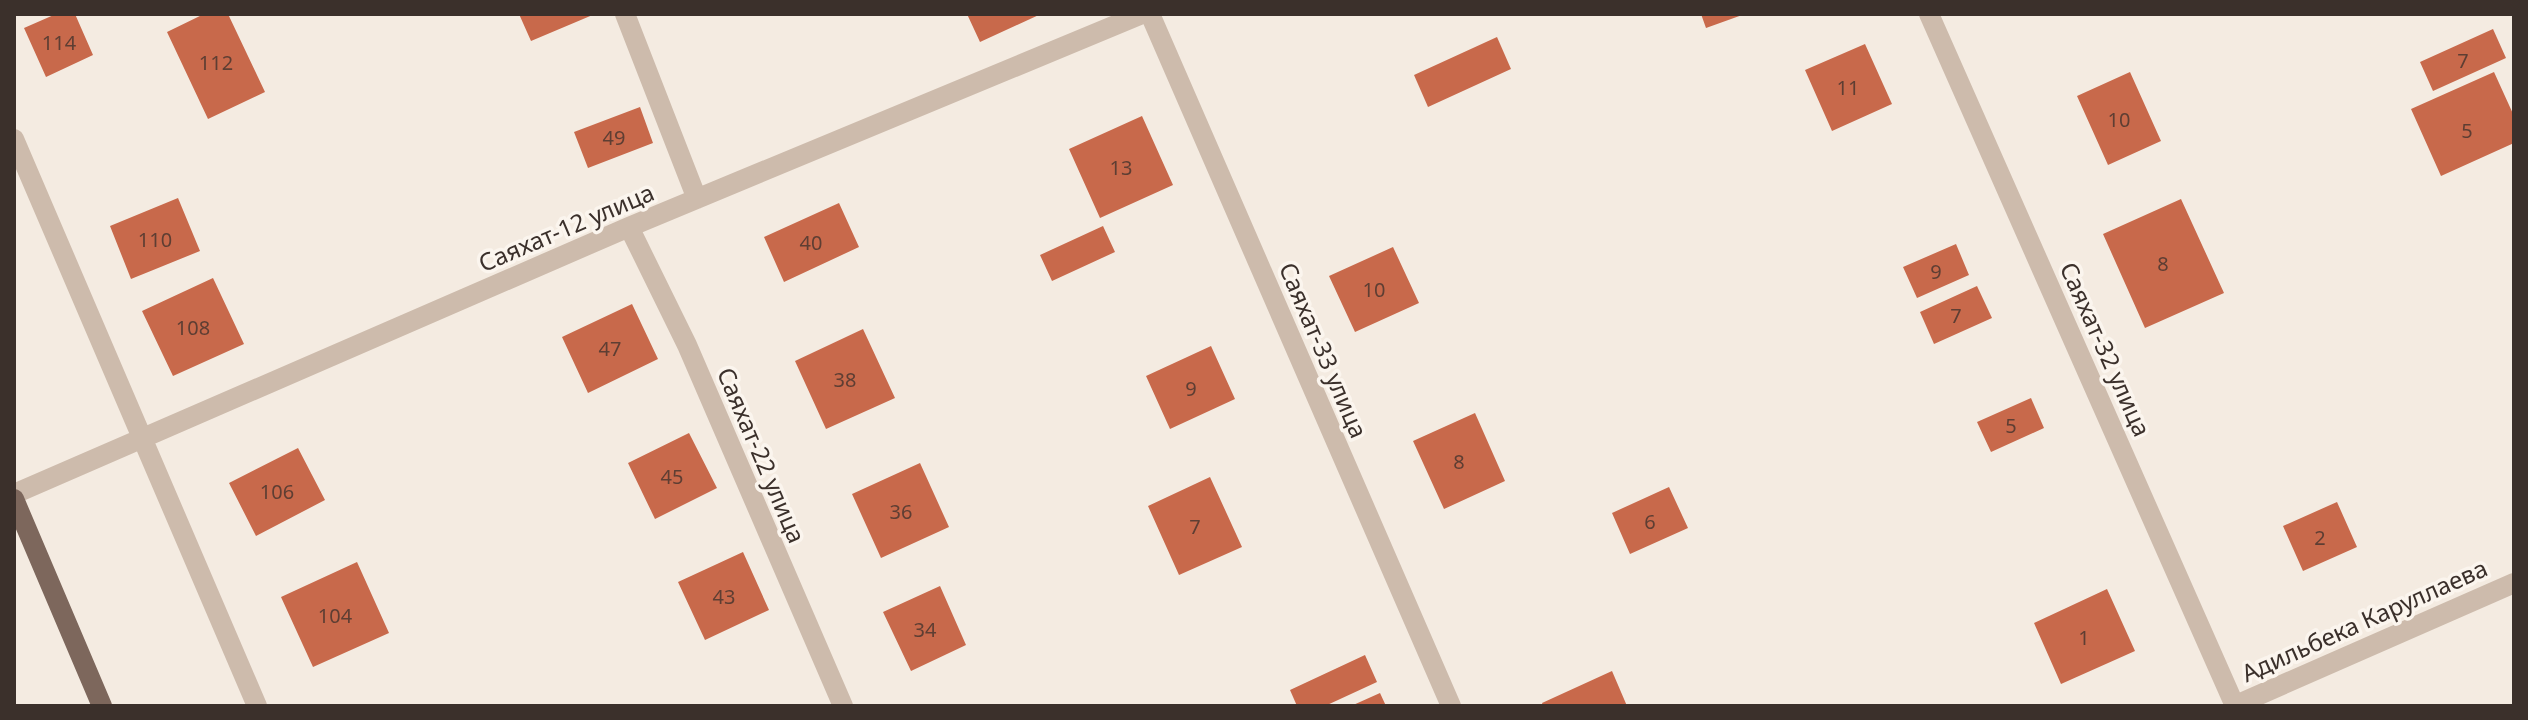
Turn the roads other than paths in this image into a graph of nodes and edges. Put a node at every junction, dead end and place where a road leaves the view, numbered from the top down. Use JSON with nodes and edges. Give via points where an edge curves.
{"nodes":[{"id":1,"x":625,"y":14,"type":"edge"},
{"id":2,"x":1142,"y":14,"type":"edge"},
{"id":3,"x":1150,"y":14,"type":"edge"},
{"id":4,"x":1929,"y":14,"type":"edge"},
{"id":5,"x":14,"y":139,"type":"edge"},
{"id":6,"x":697,"y":199,"type":"junction"},
{"id":7,"x":629,"y":227,"type":"junction"},
{"id":8,"x":142,"y":439,"type":"junction"},
{"id":9,"x":14,"y":497,"type":"edge"},
{"id":10,"x":2514,"y":583,"type":"edge"},
{"id":11,"x":102,"y":706,"type":"edge"},
{"id":12,"x":257,"y":706,"type":"edge"},
{"id":13,"x":843,"y":706,"type":"edge"},
{"id":14,"x":1451,"y":706,"type":"edge"},
{"id":15,"x":2235,"y":706,"type":"edge"}],
"edges":[{"from":1,"to":6,"type":"street"},
{"from":2,"to":6,"type":"street","name":"Саяхат-12 улица"},
{"from":3,"to":14,"type":"street","name":"Саяхат-33 улица"},
{"from":4,"to":15,"type":"street","name":"Саяхат-32 улица"},
{"from":5,"to":8,"type":"street"},
{"from":6,"to":7,"type":"street","name":"Саяхат-12 улица"},
{"from":7,"to":8,"type":"street","name":"Саяхат-12 улица"},
{"from":7,"to":13,"type":"street","name":"Саяхат-22 улица","via":[[687,345]]},
{"from":8,"to":9,"type":"street","name":"Саяхат-12 улица"},
{"from":8,"to":12,"type":"street"},
{"from":9,"to":11,"type":"main road"},
{"from":10,"to":15,"type":"street","name":"Адильбека Каруллаева"}]}
